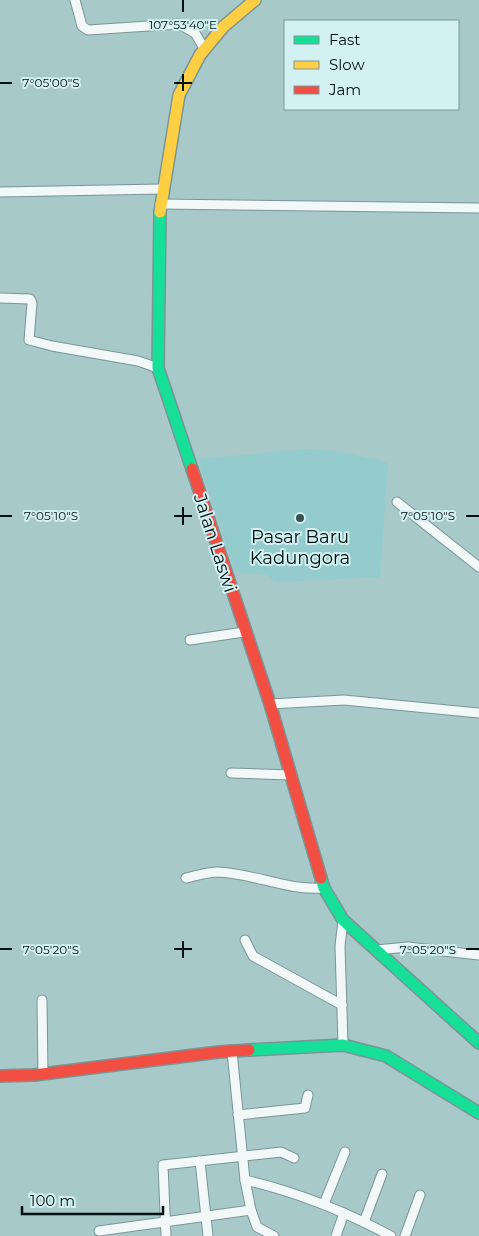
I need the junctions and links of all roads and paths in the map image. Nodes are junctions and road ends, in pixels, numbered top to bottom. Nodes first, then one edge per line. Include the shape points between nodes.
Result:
1 (75, 0) edge
2 (255, 0) edge
3 (205, 50) junction
4 (162, 189) junction
5 (0, 192) edge
6 (160, 204) junction
7 (479, 208) edge
8 (0, 298) edge
9 (158, 368) junction
10 (397, 502) dead end
11 (479, 567) edge
12 (244, 632) junction
13 (190, 640) dead end
14 (270, 704) junction
15 (479, 713) edge
16 (231, 773) dead end
17 (290, 775) junction
18 (186, 878) dead end
19 (324, 888) junction
20 (343, 920) junction
21 (245, 940) dead end
22 (376, 950) junction
23 (479, 955) edge
24 (42, 1000) dead end
25 (342, 1005) junction
26 (479, 1043) edge
27 (343, 1045) junction
28 (232, 1052) junction
29 (42, 1074) junction
30 (0, 1076) edge
31 (308, 1095) dead end
32 (479, 1113) edge
33 (238, 1115) junction
34 (345, 1152) dead end
35 (243, 1156) junction
36 (294, 1158) dead end
37 (200, 1161) junction
38 (382, 1174) dead end
39 (245, 1180) junction
40 (420, 1195) dead end
41 (324, 1204) junction
42 (251, 1210) junction
43 (344, 1213) junction
44 (207, 1217) junction
45 (164, 1222) junction
46 (364, 1222) junction
47 (99, 1231) dead end
48 (271, 1235) edge
49 (166, 1236) edge
50 (208, 1236) edge
51 (336, 1236) edge
52 (391, 1236) edge
53 (405, 1236) edge

1 - 3 street via 82,26 88,30 179,24 195,33
2 - 3 street, Jalan Laswi via 223,27
3 - 4 street, Jalan Laswi via 179,95
4 - 5 street
4 - 6 street, Jalan Laswi
6 - 7 street
6 - 9 street, Jalan Laswi
8 - 9 street via 30,299 29,340 138,361
9 - 12 street, Jalan Laswi
10 - 11 street
12 - 13 street
12 - 14 street, Jalan Laswi
14 - 15 street via 344,700
14 - 17 street, Jalan Laswi
16 - 17 street
17 - 19 street, Jalan Laswi
18 - 19 street via 215,872 284,886
19 - 20 street, Jalan Laswi
20 - 22 street, Jalan Laswi
20 - 25 street via 340,946
21 - 25 street via 253,956
22 - 23 street via 408,947
22 - 26 street, Jalan Laswi
24 - 29 street
25 - 27 street
27 - 28 street
27 - 32 street via 386,1056
28 - 29 street
28 - 33 street
29 - 30 street
31 - 33 street via 305,1108
33 - 35 street
34 - 41 street
35 - 36 street via 281,1152
35 - 37 street
35 - 39 street
37 - 44 street
37 - 45 street via 163,1165
38 - 46 street
39 - 41 street
39 - 42 street
40 - 53 street
41 - 43 street
42 - 44 street
42 - 48 street via 257,1227
43 - 46 street
43 - 51 street
44 - 45 street
44 - 50 street
45 - 47 street
45 - 49 street
46 - 52 street

